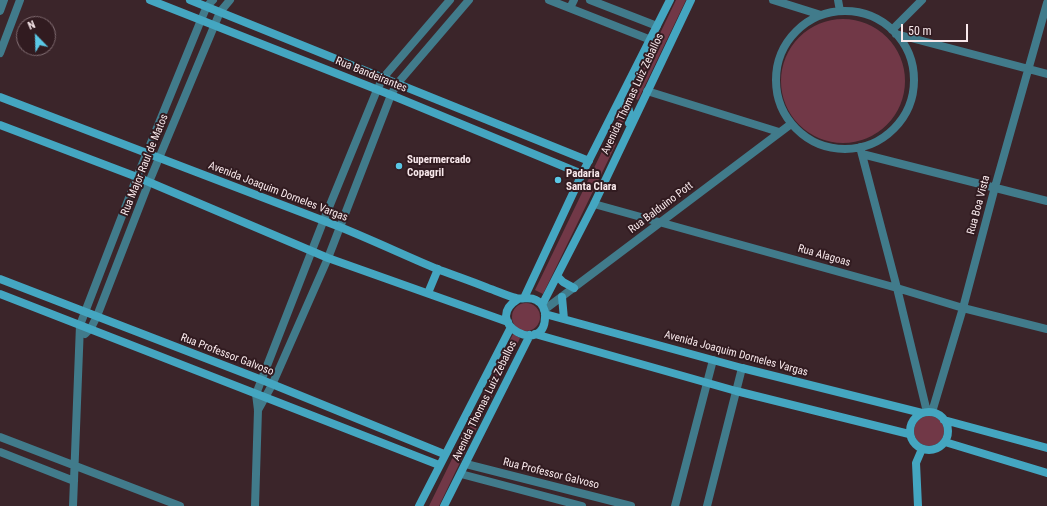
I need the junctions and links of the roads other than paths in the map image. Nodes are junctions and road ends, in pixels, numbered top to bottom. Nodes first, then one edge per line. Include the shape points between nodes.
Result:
1 (4, 0) edge
2 (20, 0) edge
3 (150, 0) edge
4 (190, 0) edge
5 (230, 0) edge
6 (450, 0) edge
7 (470, 0) edge
8 (550, 0) edge
9 (574, 0) edge
10 (590, 0) edge
11 (670, 0) edge
12 (691, 0) edge
13 (773, 0) edge
14 (838, 0) edge
15 (922, 0) edge
16 (210, 3) edge
17 (1047, 3) edge
18 (570, 8) junction
19 (0, 11) edge
20 (840, 11) junction
21 (220, 12) junction
22 (821, 15) junction
23 (201, 20) junction
24 (215, 25) junction
25 (657, 26) junction
26 (894, 32) junction
27 (418, 37) junction
28 (651, 40) junction
29 (291, 41) junction
30 (430, 46) junction
31 (0, 53) edge
32 (286, 53) junction
33 (325, 55) junction
34 (320, 67) junction
35 (1028, 68) junction
36 (1047, 74) edge
37 (383, 78) junction
38 (175, 83) junction
39 (397, 84) junction
40 (188, 89) junction
41 (377, 90) junction
42 (647, 91) junction
43 (391, 95) junction
44 (0, 97) edge
45 (431, 97) junction
46 (620, 102) junction
47 (426, 109) junction
48 (470, 113) junction
49 (791, 124) junction
50 (0, 125) edge
51 (465, 126) junction
52 (627, 132) junction
53 (779, 132) junction
54 (556, 148) junction
55 (861, 151) junction
56 (147, 153) junction
57 (159, 158) junction
58 (550, 161) junction
59 (589, 161) junction
60 (582, 174) junction
61 (137, 177) junction
62 (149, 182) junction
63 (995, 187) junction
64 (1047, 200) edge
65 (594, 204) junction
66 (323, 222) junction
67 (660, 222) junction
68 (340, 227) junction
69 (312, 251) junction
70 (328, 258) junction
71 (438, 269) junction
72 (557, 276) junction
73 (0, 279) edge
74 (574, 288) junction
75 (897, 288) junction
76 (36, 293) junction
77 (428, 293) junction
78 (0, 294) edge
79 (562, 297) junction
80 (521, 298) junction
81 (32, 306) junction
82 (963, 308) junction
83 (544, 310) junction
84 (84, 311) junction
85 (97, 316) junction
86 (564, 319) junction
87 (80, 325) junction
88 (509, 325) junction
89 (91, 328) junction
90 (1047, 329) edge
91 (532, 334) junction
92 (81, 338) junction
93 (182, 350) junction
94 (714, 360) junction
95 (177, 363) junction
96 (742, 368) junction
97 (262, 380) junction
98 (707, 383) junction
99 (272, 385) junction
100 (736, 391) junction
101 (256, 394) junction
102 (265, 398) junction
103 (258, 410) junction
104 (927, 412) junction
105 (351, 417) junction
106 (944, 420) junction
107 (346, 429) junction
108 (909, 434) junction
109 (0, 436) edge
110 (945, 442) junction
111 (1047, 448) edge
112 (922, 450) junction
113 (0, 452) edge
114 (444, 454) junction
115 (466, 464) junction
116 (439, 465) junction
117 (75, 467) junction
118 (1047, 473) edge
119 (461, 474) junction
120 (74, 481) junction
121 (573, 490) junction
122 (569, 502) junction
123 (73, 506) edge
124 (180, 506) edge
125 (255, 506) edge
126 (419, 506) edge
127 (444, 506) edge
128 (582, 506) edge
129 (631, 506) edge
130 (675, 506) edge
131 (707, 506) edge
132 (918, 506) edge

1 - 19 street
2 - 31 street
3 - 23 street, Rua Bandeirantes
4 - 16 street, Rua Bandeirantes
5 - 21 street, Rua Major Raul de Matos
6 - 27 street
7 - 30 street
8 - 18 street
9 - 18 street
10 - 25 street
11 - 25 street, Avenida Thomas Luiz Zeballos
12 - 42 street, Avenida Thomas Luiz Zeballos
13 - 22 street
14 - 20 street
15 - 26 street
16 - 21 street, Rua Bandeirantes
16 - 23 street, Rua Major Raul de Matos
17 - 35 street, Rua Boa Vista
18 - 28 street
20 - 22 street
20 - 26 street via 868,15 881,21
21 - 24 street, Rua Major Raul de Matos
21 - 29 street, Rua Bandeirantes
22 - 49 street via 808,22 787,42 776,69 778,98
23 - 24 street, Rua Bandeirantes
23 - 38 street, Rua Major Raul de Matos
24 - 32 street, Rua Bandeirantes
24 - 40 street, Rua Major Raul de Matos
25 - 28 street, Avenida Thomas Luiz Zeballos
26 - 35 street
26 - 55 street via 904,44 913,68 913,94 909,107 894,129
27 - 30 street
27 - 37 street
28 - 46 street, Avenida Thomas Luiz Zeballos
29 - 32 street
29 - 33 street, Rua Bandeirantes
30 - 39 street
32 - 34 street, Rua Bandeirantes
33 - 34 street
33 - 37 street, Rua Bandeirantes
34 - 41 street, Rua Bandeirantes
35 - 36 street
35 - 63 street, Rua Boa Vista
37 - 39 street, Rua Bandeirantes
37 - 41 street
38 - 40 street
38 - 56 street, Rua Major Raul de Matos
39 - 43 street
39 - 45 street, Rua Bandeirantes
40 - 57 street, Rua Major Raul de Matos
41 - 43 street, Rua Bandeirantes
41 - 66 street
42 - 52 street, Avenida Thomas Luiz Zeballos
42 - 53 street
43 - 47 street, Rua Bandeirantes
43 - 68 street
44 - 56 street, Avenida Joaquim Dorneles Vargas
45 - 47 street
45 - 48 street, Rua Bandeirantes
46 - 52 street via 628,107 630,112
46 - 59 street, Avenida Thomas Luiz Zeballos
47 - 51 street, Rua Bandeirantes
48 - 51 street
48 - 54 street, Rua Bandeirantes
49 - 53 street, Rua Balduino Pott
49 - 55 street via 822,146
50 - 61 street
51 - 58 street, Rua Bandeirantes
52 - 65 street, Avenida Thomas Luiz Zeballos
53 - 67 street, Rua Balduino Pott
54 - 58 street
54 - 59 street, Rua Bandeirantes
55 - 63 street
55 - 75 street
56 - 57 street, Avenida Joaquim Dorneles Vargas
56 - 61 street, Rua Major Raul de Matos
57 - 62 street, Rua Major Raul de Matos
57 - 66 street, Avenida Joaquim Dorneles Vargas
58 - 60 street, Rua Bandeirantes
59 - 60 street, Avenida Thomas Luiz Zeballos
60 - 80 street, Avenida Thomas Luiz Zeballos
61 - 62 street
61 - 84 street, Rua Major Raul de Matos
62 - 69 street
62 - 85 street, Rua Major Raul de Matos
63 - 64 street
63 - 82 street, Rua Boa Vista
65 - 67 street, Rua Alagoas
65 - 72 street, Avenida Thomas Luiz Zeballos
66 - 68 street, Avenida Joaquim Dorneles Vargas
66 - 69 street
67 - 74 street, Rua Balduino Pott
67 - 75 street, Rua Alagoas
68 - 70 street
68 - 71 street, Avenida Joaquim Dorneles Vargas
69 - 70 street
69 - 97 street
70 - 77 street
70 - 99 street
71 - 77 street
71 - 80 street, Avenida Joaquim Dorneles Vargas
72 - 74 street
72 - 83 street, Avenida Thomas Luiz Zeballos
73 - 76 street, Rua Professor Galvoso
74 - 79 street, Rua Balduino Pott
75 - 82 street, Rua Alagoas
75 - 104 street
76 - 81 street
76 - 84 street, Rua Professor Galvoso
77 - 88 street
78 - 81 street
79 - 83 street, Rua Balduino Pott
79 - 86 street
80 - 83 street, Avenida Joaquim Dorneles Vargas via 533,298
80 - 88 street, Avenida Thomas Luiz Zeballos via 509,308
81 - 87 street
82 - 90 street, Rua Alagoas
82 - 104 street, Rua Boa Vista
83 - 86 street, Avenida Joaquim Dorneles Vargas
83 - 91 street, Avenida Thomas Luiz Zeballos via 544,325
84 - 85 street, Rua Professor Galvoso
84 - 87 street, Rua Major Raul de Matos
85 - 89 street, Rua Major Raul de Matos
85 - 93 street, Rua Professor Galvoso
86 - 94 street, Avenida Joaquim Dorneles Vargas
87 - 89 street
87 - 92 street, Rua Major Raul de Matos
88 - 91 street via 520,335
88 - 114 street, Avenida Thomas Luiz Zeballos
89 - 92 street, Rua Major Raul de Matos
89 - 95 street
91 - 98 street
91 - 115 street, Avenida Thomas Luiz Zeballos
92 - 117 street, Rua Major Raul de Matos
93 - 95 street
93 - 97 street, Rua Professor Galvoso
94 - 96 street, Avenida Joaquim Dorneles Vargas
94 - 98 street
95 - 101 street
96 - 100 street
96 - 104 street, Avenida Joaquim Dorneles Vargas
97 - 99 street, Rua Professor Galvoso
97 - 101 street
98 - 100 street
98 - 130 street
99 - 102 street
99 - 105 street, Rua Professor Galvoso
100 - 108 street
100 - 131 street
101 - 102 street
101 - 103 street
102 - 103 street
102 - 107 street
103 - 125 street
104 - 106 street
104 - 108 street via 917,416 911,424
105 - 107 street
105 - 114 street, Rua Professor Galvoso
106 - 110 street via 948,433
106 - 111 street
107 - 116 street
108 - 112 street via 914,444
109 - 117 street
110 - 112 street via 932,450
110 - 118 street
112 - 132 street via 916,463
113 - 120 street
114 - 116 street, Avenida Thomas Luiz Zeballos
115 - 119 street, Avenida Thomas Luiz Zeballos
115 - 121 street, Rua Professor Galvoso
116 - 126 street, Avenida Thomas Luiz Zeballos
117 - 120 street, Rua Major Raul de Matos
117 - 124 street
119 - 122 street, Rua Professor Galvoso
119 - 127 street, Avenida Thomas Luiz Zeballos
120 - 123 street, Rua Major Raul de Matos
121 - 122 street
121 - 129 street, Rua Professor Galvoso
122 - 128 street, Rua Professor Galvoso

